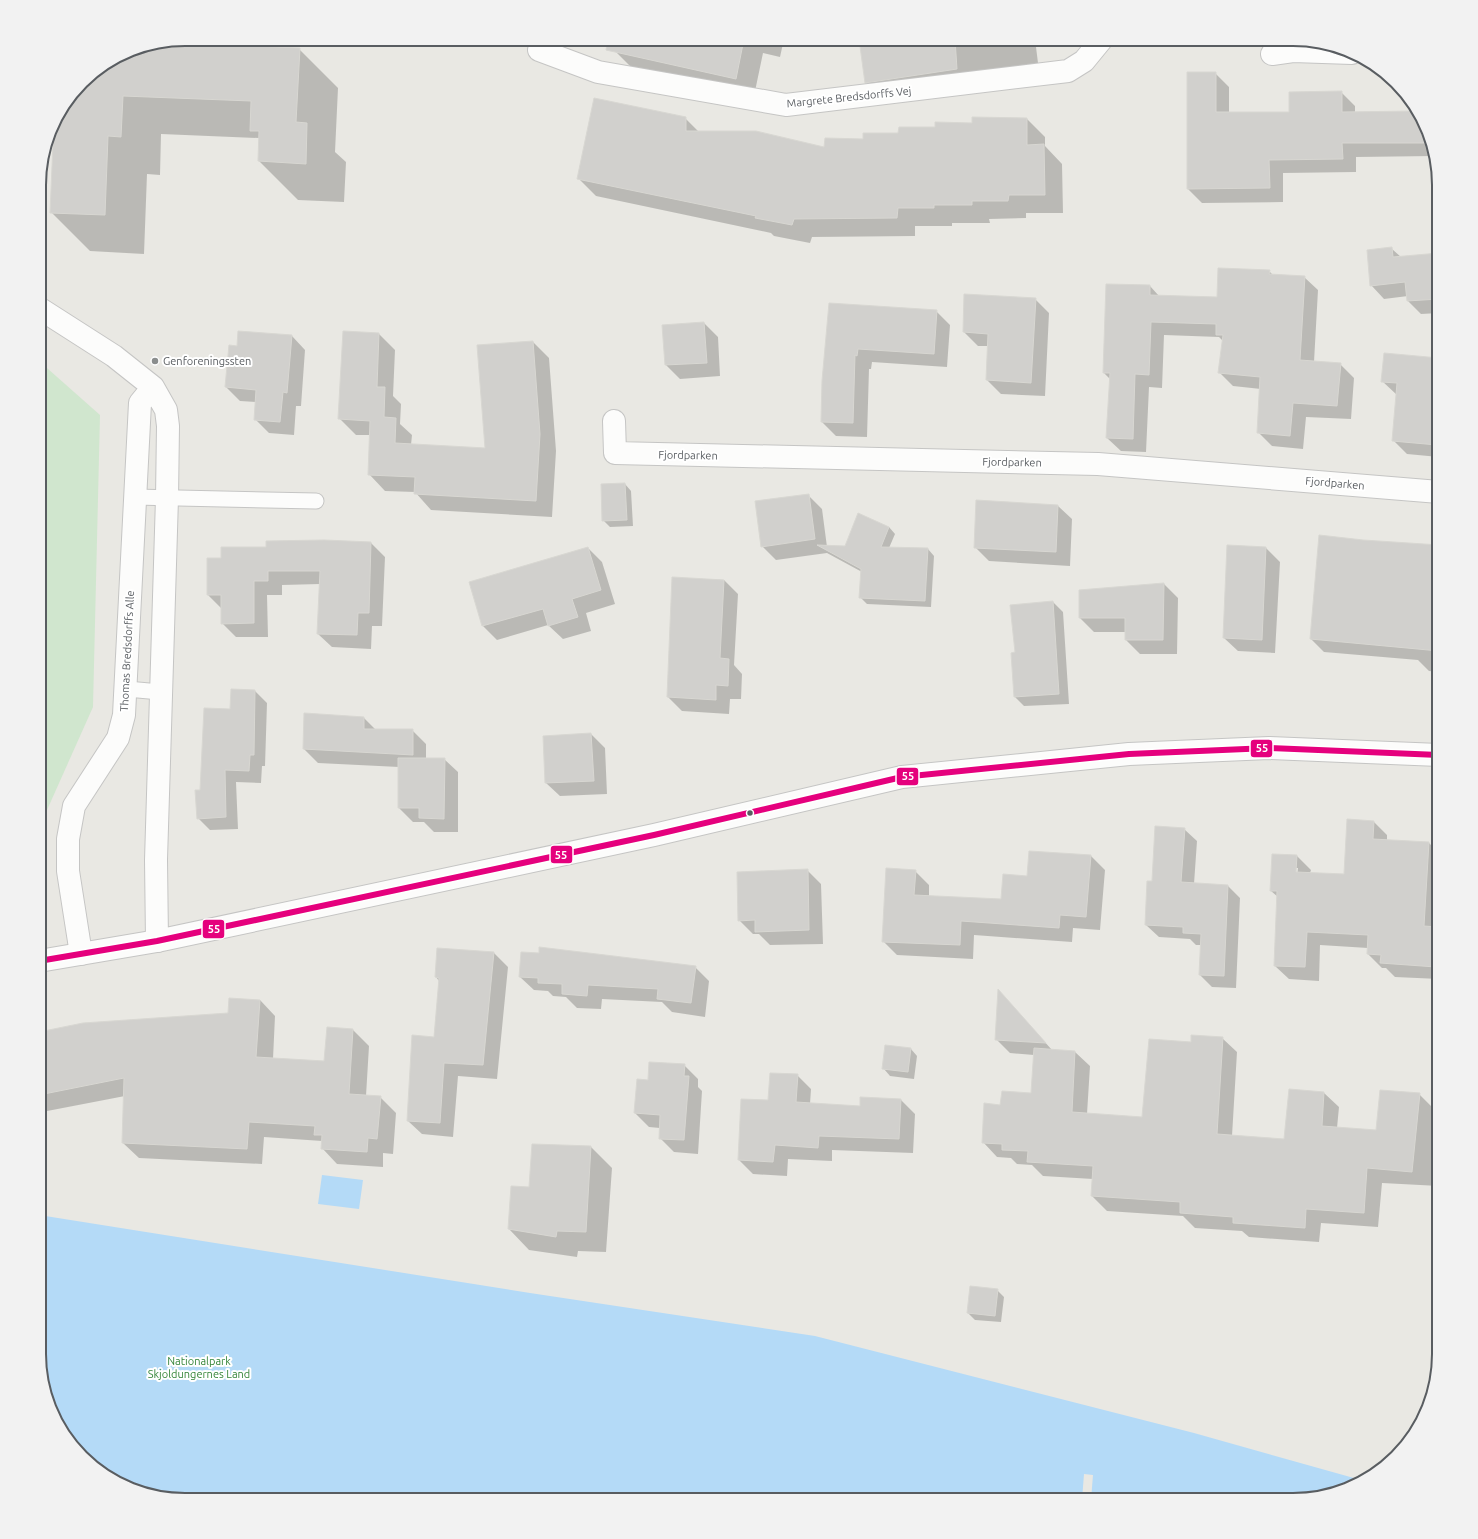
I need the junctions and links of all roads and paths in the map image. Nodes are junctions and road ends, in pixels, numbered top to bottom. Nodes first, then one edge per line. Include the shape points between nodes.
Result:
1 (1097, 46) edge
2 (540, 50) dead end
3 (1333, 52) edge
4 (1272, 54) dead end
5 (46, 312) edge
6 (152, 387) junction
7 (614, 421) dead end
8 (1432, 491) edge
9 (134, 497) junction
10 (167, 498) junction
11 (316, 501) dead end
12 (127, 689) junction
13 (160, 692) junction
14 (1432, 755) edge
15 (156, 941) junction
16 (80, 954) junction
17 (46, 960) edge

1 - 2 street, Margrete Bredsdorffs Vej via 1084,61 1068,71 786,105 598,72
3 - 4 street via 1293,51
5 - 6 street via 114,356
6 - 9 street, Thomas Bredsdorffs Alle via 140,403
6 - 10 street via 166,410
7 - 8 street, Fjordparken via 615,453 1098,464
9 - 10 lane
9 - 12 street, Thomas Bredsdorffs Alle
10 - 11 lane
10 - 13 street
12 - 13 lane
12 - 16 street, Thomas Bredsdorffs Alle via 118,738 74,806 68,839 68,871
13 - 15 street
14 - 15 street via 1269,748 1129,754 902,777 654,835
15 - 16 street
16 - 17 street

